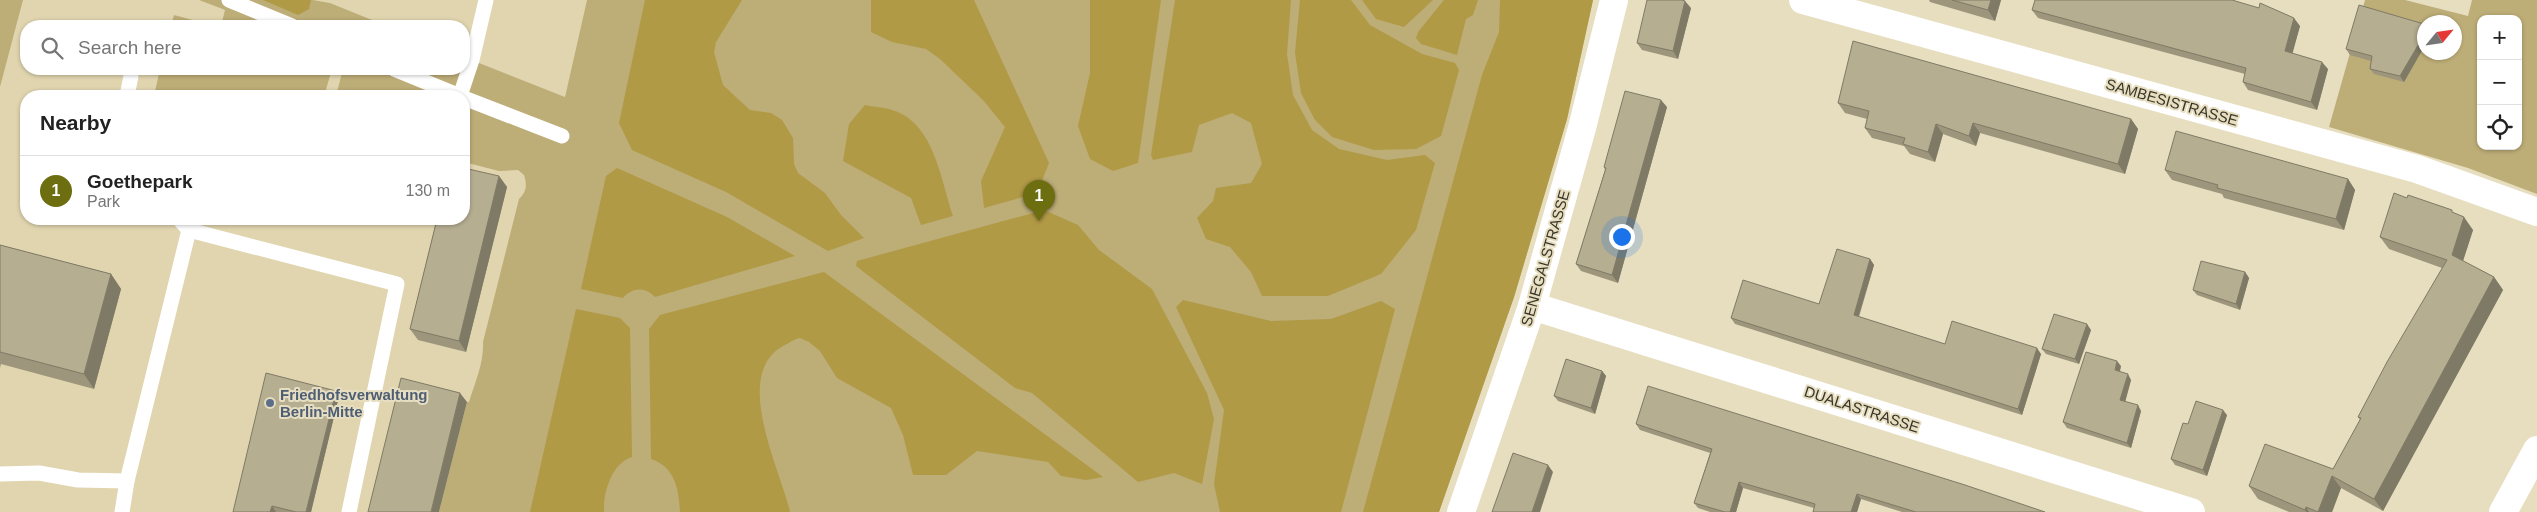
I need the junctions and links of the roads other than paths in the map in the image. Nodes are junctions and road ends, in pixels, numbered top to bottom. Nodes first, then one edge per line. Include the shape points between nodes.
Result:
1 (229, 0) edge
2 (486, 0) edge
3 (1614, 0) edge
4 (1803, 0) edge
5 (277, 20) edge
6 (470, 67) edge
7 (409, 75) edge
8 (468, 75) edge
9 (131, 76) dead end
10 (129, 90) edge
11 (445, 90) edge
12 (464, 90) edge
13 (470, 100) edge
14 (562, 136) dead end
15 (2537, 212) edge
16 (184, 225) edge
17 (1532, 306) junction
18 (2537, 450) edge
19 (0, 474) edge
20 (127, 481) junction
21 (122, 512) edge
22 (349, 512) edge
23 (1461, 512) edge
24 (2191, 512) edge
25 (2503, 512) edge

1 - 5 lane
2 - 6 lane
3 - 17 street, SENEGALSTRASSE
4 - 15 street, SAMBESISTRASSE via 2417,169
7 - 11 lane
8 - 12 lane
9 - 10 lane
13 - 14 lane
16 - 20 lane
16 - 22 lane via 397,284
17 - 23 street, SENEGALSTRASSE
17 - 24 street, DUALASTRASSE
18 - 25 street
19 - 20 lane via 39,473 78,480
20 - 21 lane

